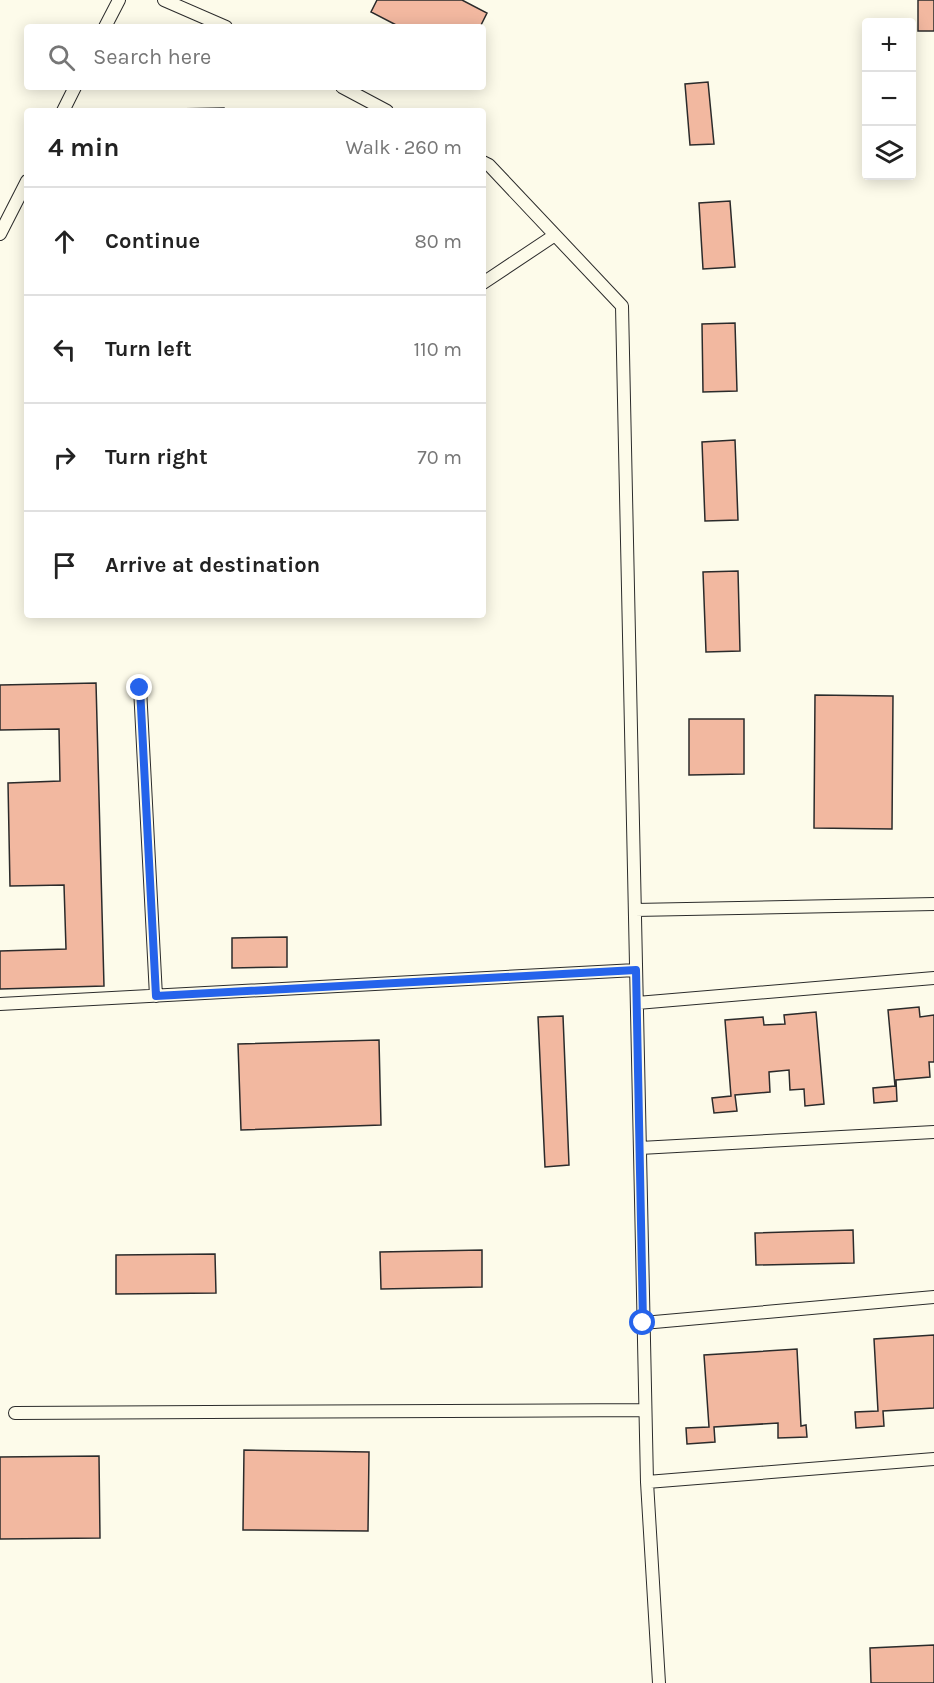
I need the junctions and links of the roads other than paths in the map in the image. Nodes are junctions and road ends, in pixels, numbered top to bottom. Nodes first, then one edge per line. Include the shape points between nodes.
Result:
1 (119, 0) edge
2 (164, 0) edge
3 (107, 24) edge
4 (219, 24) edge
5 (74, 90) edge
6 (348, 90) edge
7 (64, 108) edge
8 (381, 108) edge
9 (486, 164) edge
10 (24, 187) edge
11 (0, 234) edge
12 (555, 235) junction
13 (486, 281) edge
14 (140, 688) dead end
15 (934, 904) edge
16 (635, 910) junction
17 (636, 970) junction
18 (934, 978) edge
19 (156, 996) junction
20 (637, 1003) junction
21 (0, 1004) edge
22 (934, 1132) edge
23 (640, 1148) junction
24 (934, 1298) edge
25 (643, 1323) junction
26 (645, 1410) junction
27 (15, 1413) dead end
28 (934, 1459) edge
29 (646, 1482) junction
30 (659, 1683) edge

1 - 3 lane
2 - 4 lane
5 - 7 lane
6 - 8 lane
9 - 12 lane
10 - 11 lane
12 - 13 lane
12 - 16 lane via 622,306
14 - 19 lane
15 - 16 lane
16 - 17 lane
17 - 19 lane
17 - 20 lane
18 - 20 lane
19 - 21 lane
20 - 23 lane
22 - 23 lane
23 - 25 lane
24 - 25 lane
25 - 26 lane
26 - 27 lane
26 - 29 lane
28 - 29 lane
29 - 30 lane

